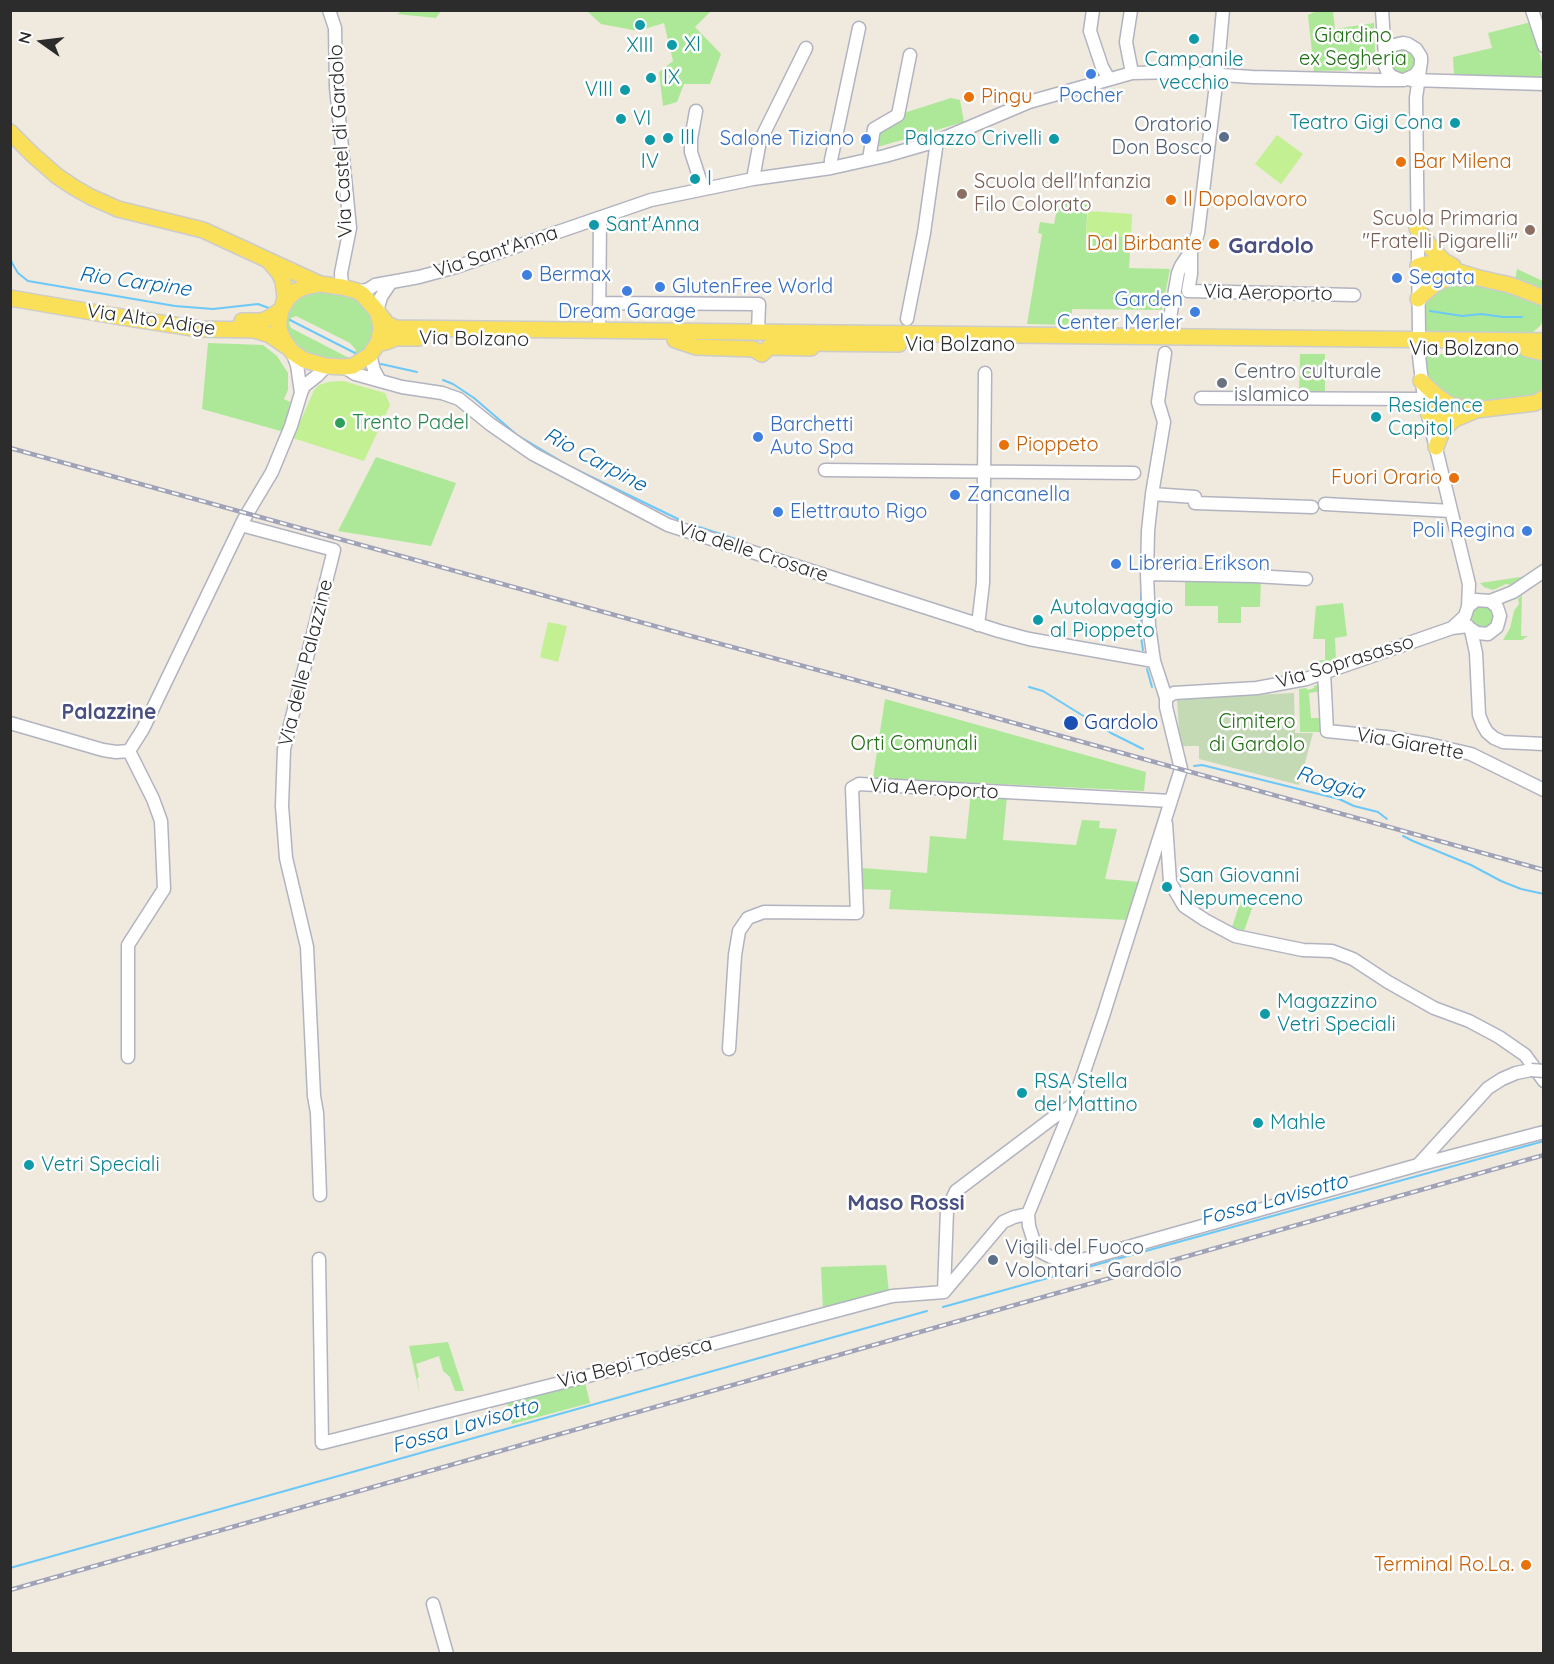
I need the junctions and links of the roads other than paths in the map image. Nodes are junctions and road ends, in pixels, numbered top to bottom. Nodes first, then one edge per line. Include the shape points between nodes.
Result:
1 (329, 10) edge
2 (1094, 10) edge
3 (1131, 10) edge
4 (1223, 10) edge
5 (1532, 10) edge
6 (1382, 16) edge
7 (860, 28) dead end
8 (1403, 43) junction
9 (1544, 46) edge
10 (806, 48) dead end
11 (910, 55) dead end
12 (1384, 60) junction
13 (1132, 74) junction
14 (1414, 74) junction
15 (1217, 76) junction
16 (1108, 79) junction
17 (1352, 79) junction
18 (1447, 81) junction
19 (1544, 84) edge
20 (696, 111) dead end
21 (10, 132) edge
22 (937, 141) junction
23 (869, 159) junction
24 (831, 168) junction
25 (753, 179) junction
26 (703, 189) junction
27 (600, 218) junction
28 (1417, 228) junction
29 (1191, 251) junction
30 (267, 259) junction
31 (1418, 266) junction
32 (1455, 274) junction
33 (390, 282) junction
34 (337, 284) junction
35 (10, 288) edge
36 (1354, 295) dead end
37 (10, 298) edge
38 (1543, 298) edge
39 (1418, 299) junction
40 (599, 303) junction
41 (282, 308) junction
42 (377, 311) junction
43 (446, 318) dead end
44 (907, 319) dead end
45 (510, 329) junction
46 (1168, 329) dead end
47 (599, 330) junction
48 (1419, 331) dead end
49 (1544, 331) edge
50 (758, 332) junction
51 (1533, 344) edge
52 (374, 349) junction
53 (290, 350) junction
54 (1544, 351) edge
55 (1166, 353) dead end
56 (1419, 356) dead end
57 (326, 366) junction
58 (344, 367) junction
59 (985, 372) dead end
60 (380, 381) junction
61 (1422, 381) junction
62 (300, 393) junction
63 (1201, 398) dead end
64 (1544, 398) edge
65 (1426, 406) junction
66 (1452, 412) junction
67 (1436, 447) junction
68 (825, 470) dead end
69 (984, 471) junction
70 (1134, 473) dead end
71 (1152, 494) junction
72 (1451, 511) junction
73 (241, 525) junction
74 (1544, 571) edge
75 (1147, 574) junction
76 (1306, 579) dead end
77 (1469, 584) junction
78 (1513, 592) junction
79 (1485, 600) junction
80 (1500, 616) junction
81 (1468, 620) junction
82 (978, 625) junction
83 (1488, 634) junction
84 (1476, 653) junction
85 (1154, 661) junction
86 (1324, 672) junction
87 (1166, 698) junction
88 (10, 723) edge
89 (1544, 744) edge
90 (129, 751) junction
91 (1544, 790) edge
92 (1171, 801) junction
93 (1165, 820) junction
94 (729, 1049) dead end
95 (128, 1057) dead end
96 (1537, 1071) edge
97 (1544, 1081) edge
98 (1073, 1104) junction
99 (1544, 1132) edge
100 (1418, 1165) junction
101 (320, 1195) dead end
102 (1028, 1214) junction
103 (319, 1259) dead end
104 (945, 1292) junction
105 (433, 1604) dead end
106 (447, 1653) edge

1 - 34 street, Via Castel di Gardolo via 335,28 336,87 350,228
2 - 16 street via 1090,31
3 - 13 street via 1126,42
4 - 15 street, Via Aeroporto
5 - 9 street
6 - 8 street via 1386,31
6 - 12 street
7 - 24 street
8 - 12 street via 1390,48
8 - 14 street via 1416,49 1421,57
10 - 25 street via 760,141
11 - 23 street via 898,115 874,129
12 - 14 street via 1391,76
12 - 17 street via 1370,74
13 - 15 street, Via Sant'Anna
13 - 16 street, Via Sant'Anna
14 - 17 street, Via Sant'Anna
14 - 18 street, Via Sant'Anna
14 - 18 street via 1427,71
14 - 28 street
15 - 17 street, Via Sant'Anna
15 - 29 street, Via Aeroporto via 1198,233
16 - 22 street, Via Sant'Anna via 1029,102
18 - 19 street, Via Sant'Anna
20 - 26 street via 691,152
21 - 30 main road via 57,176 91,197 118,209 203,230
22 - 23 street, Via Sant'Anna
22 - 44 street
23 - 24 street, Via Sant'Anna
24 - 25 street, Via Sant'Anna
25 - 26 street, Via Sant'Anna
26 - 27 street, Via Sant'Anna via 651,200
27 - 33 street, Via Sant'Anna via 456,267
27 - 40 street
28 - 31 street
28 - 32 main road
29 - 36 street, Via Aeroporto via 1188,291
29 - 46 street, Via Aeroporto via 1180,266
30 - 34 main road
30 - 41 main road via 283,281
31 - 32 main road via 1433,264
31 - 39 street
32 - 38 main road via 1510,285
32 - 39 main road via 1436,283
33 - 34 street, Via Sant'Anna via 367,290
33 - 42 street
34 - 41 main road via 304,287 288,298
34 - 42 main road via 363,295
35 - 41 main road, Via Alto Adige via 221,322 262,321
37 - 53 main road, Via Alto Adige via 200,329 254,330 270,335
39 - 48 street
40 - 47 street
40 - 50 street via 759,304
41 - 53 main road via 279,329
42 - 45 main road, Via Bolzano via 387,324 396,328
42 - 52 main road via 381,330
43 - 45 main road via 495,322
45 - 47 main road, Via Bolzano
47 - 50 main road, Via Bolzano
49 - 51 main road
50 - 51 main road, Via Bolzano
51 - 52 main road, Via Bolzano via 835,344 826,348 769,347 762,354 753,349 696,347 675,340 396,338
51 - 54 main road
52 - 58 main road via 353,366
52 - 60 street via 374,370
53 - 57 main road via 304,360
53 - 62 street via 297,365
55 - 71 street via 1158,402 1164,423
56 - 61 street
57 - 58 main road
57 - 62 street
58 - 60 street, Via delle Crosare via 355,375
59 - 69 street
60 - 82 street, Via delle Crosare via 459,399 533,454 668,525
61 - 65 street
61 - 66 main road
62 - 73 street via 272,472
63 - 65 street
64 - 66 main road via 1535,403
65 - 66 main road via 1439,405
65 - 67 street
66 - 67 main road
67 - 72 street
68 - 69 street
69 - 70 street
69 - 82 street via 983,583
71 - 72 street via 1195,497 1195,503
71 - 75 street
72 - 77 street
73 - 90 street
73 - 101 street, Via delle Palazzine via 334,550 284,749 282,806 286,858 307,947
74 - 78 street
75 - 76 street
75 - 85 street
77 - 79 street
77 - 81 street
78 - 79 street, Via Soprasasso
78 - 80 street
79 - 80 street via 1497,607
79 - 81 street, Via Soprasasso via 1476,600
80 - 83 street via 1497,627
81 - 83 street, Via Soprasasso via 1482,634
81 - 84 street
81 - 86 street, Via Soprasasso
82 - 85 street, Via delle Crosare via 1029,639
83 - 84 street
84 - 89 street via 1479,715 1487,732 1503,742
85 - 87 street
86 - 87 street, Via Soprasasso via 1264,687 1174,693
86 - 91 street, Via Giarette via 1327,731 1418,742 1471,754
87 - 92 street via 1181,769
88 - 90 street via 103,750
90 - 95 street via 161,821 164,889 128,945
92 - 93 street
92 - 94 street, Via Aeroporto via 859,784 852,788 857,913 764,912 748,918 739,931 735,955
93 - 97 street via 1170,882 1184,906 1235,936 1303,950 1332,951 1353,959 1434,1008 1499,1036 1525,1054
93 - 98 street
96 - 100 street via 1516,1073 1488,1088
98 - 102 street
98 - 104 street via 956,1191 947,1210
99 - 100 street
100 - 102 street via 1072,1262 1041,1252 1031,1236
102 - 104 street via 1004,1222
103 - 104 street, Via Bepi Todesca via 322,1443 892,1296
105 - 106 street

